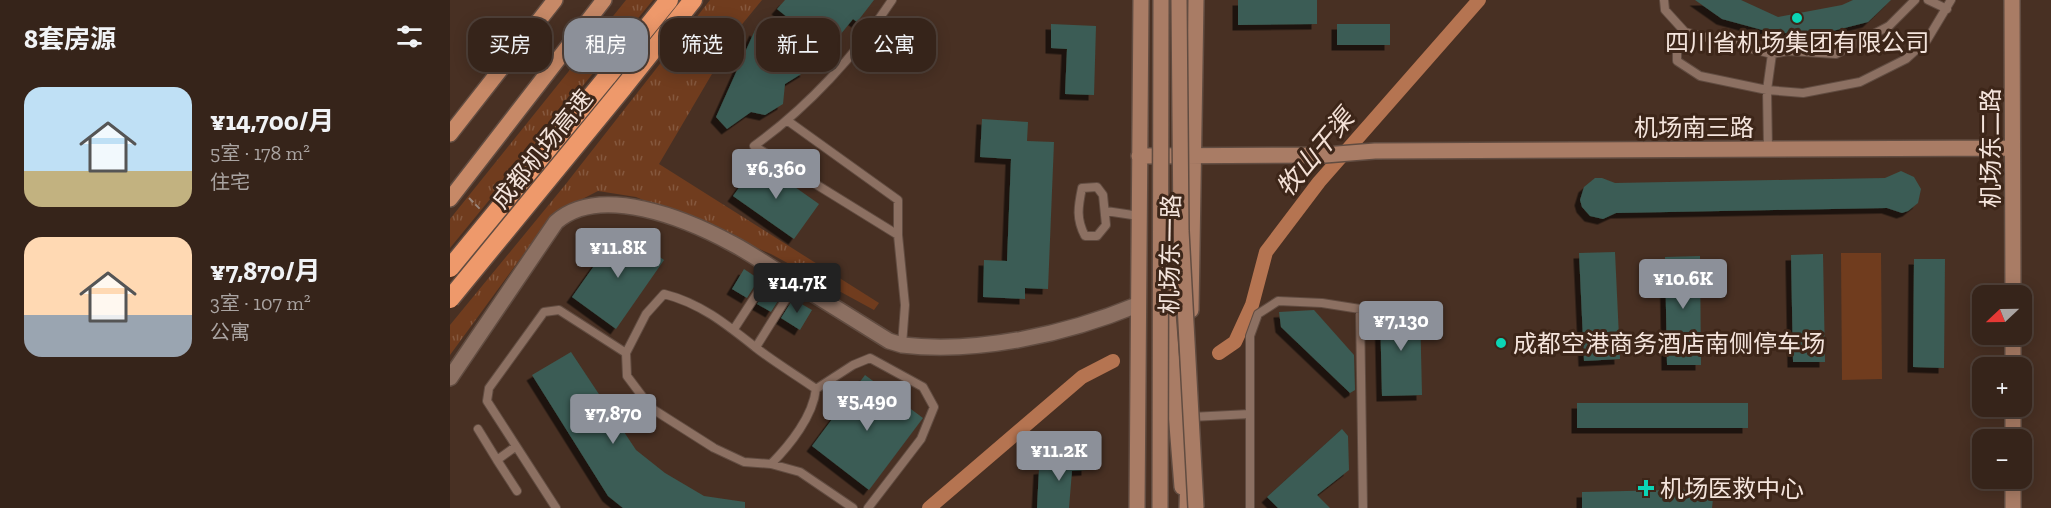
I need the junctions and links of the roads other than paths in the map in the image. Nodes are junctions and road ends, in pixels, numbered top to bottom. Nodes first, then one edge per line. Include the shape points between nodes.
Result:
1 (555, 0) edge
2 (604, 0) edge
3 (669, 0) edge
4 (693, 0) edge
5 (892, 0) edge
6 (1141, 0) edge
7 (1161, 0) edge
8 (1179, 0) edge
9 (1196, 0) edge
10 (1664, 0) edge
11 (1915, 0) edge
12 (1928, 0) edge
13 (1951, 0) edge
14 (2012, 0) edge
15 (1947, 9) junction
16 (1685, 32) junction
17 (1772, 54) junction
18 (1767, 90) junction
19 (788, 121) junction
20 (450, 134) edge
21 (2012, 148) junction
22 (1768, 149) junction
23 (1194, 154) junction
24 (1139, 156) junction
25 (450, 199) edge
26 (1106, 211) junction
27 (1138, 216) junction
28 (1161, 224) junction
29 (898, 235) junction
30 (450, 268) edge
31 (773, 269) junction
32 (796, 284) junction
33 (2013, 285) edge
34 (450, 299) edge
35 (1137, 305) junction
36 (734, 329) junction
37 (902, 345) junction
38 (756, 347) junction
39 (626, 353) junction
40 (450, 378) edge
41 (816, 389) junction
42 (1250, 414) junction
43 (1189, 417) junction
44 (478, 429) dead end
45 (515, 447) junction
46 (497, 460) junction
47 (771, 464) junction
48 (2013, 489) edge
49 (517, 491) dead end
50 (556, 508) edge
51 (853, 508) edge
52 (868, 508) edge
53 (1137, 508) edge
54 (1160, 508) edge
55 (1186, 508) edge
56 (1196, 508) edge
57 (1250, 508) edge
58 (1363, 508) edge
59 (2013, 508) edge

1 - 20 main road
2 - 25 main road
3 - 30 highway, 成都机场高速, bridge
4 - 34 highway, 成都机场高速, bridge
5 - 19 lane via 874,28
6 - 24 street, 机场东一路
7 - 28 street, bridge
8 - 56 street, bridge via 1181,231
9 - 23 street, 机场东一路
10 - 16 lane via 1665,10
11 - 17 lane via 1889,26 1836,54
12 - 15 lane
13 - 15 lane
14 - 21 street, 机场东二路
15 - 18 lane via 1927,40 1906,59 1860,82 1803,93
16 - 17 lane
16 - 18 lane via 1677,40 1677,61 1700,76
17 - 18 lane
18 - 22 lane
19 - 29 lane via 898,200
19 - 29 lane via 754,146
21 - 22 street, 机场南三路
21 - 33 street, 机场东二路
22 - 23 street, 机场南三路
23 - 24 street, 机场南三路
23 - 43 street, 机场东一路
24 - 27 street, 机场东一路
26 - 26 lane via 1103,195 1096,187 1082,188 1077,208 1078,224 1085,236 1097,236 1106,225
26 - 27 lane
27 - 35 street, 机场东一路
28 - 54 street, bridge
28 - 55 street, bridge
29 - 37 lane via 905,305
31 - 32 street
31 - 36 lane
31 - 40 street via 734,244 667,217 619,204 582,206 556,222
32 - 37 street
32 - 38 lane
35 - 37 street via 1058,332 982,344
35 - 53 street, 机场东一路
36 - 38 lane
36 - 39 lane via 689,300 664,294 646,314
38 - 41 lane
39 - 45 lane via 559,310 544,312 489,388 487,401
39 - 47 lane via 627,376 651,408 714,448 744,462
41 - 47 lane via 815,400 789,446
41 - 52 lane via 870,358 923,387 934,407 921,439
42 - 43 lane
42 - 57 lane
42 - 58 lane via 1251,336 1258,314 1278,301 1360,309
43 - 55 street, 机场东一路
44 - 46 lane
45 - 46 lane
45 - 50 lane
46 - 49 lane
47 - 51 lane via 800,472
48 - 59 street

